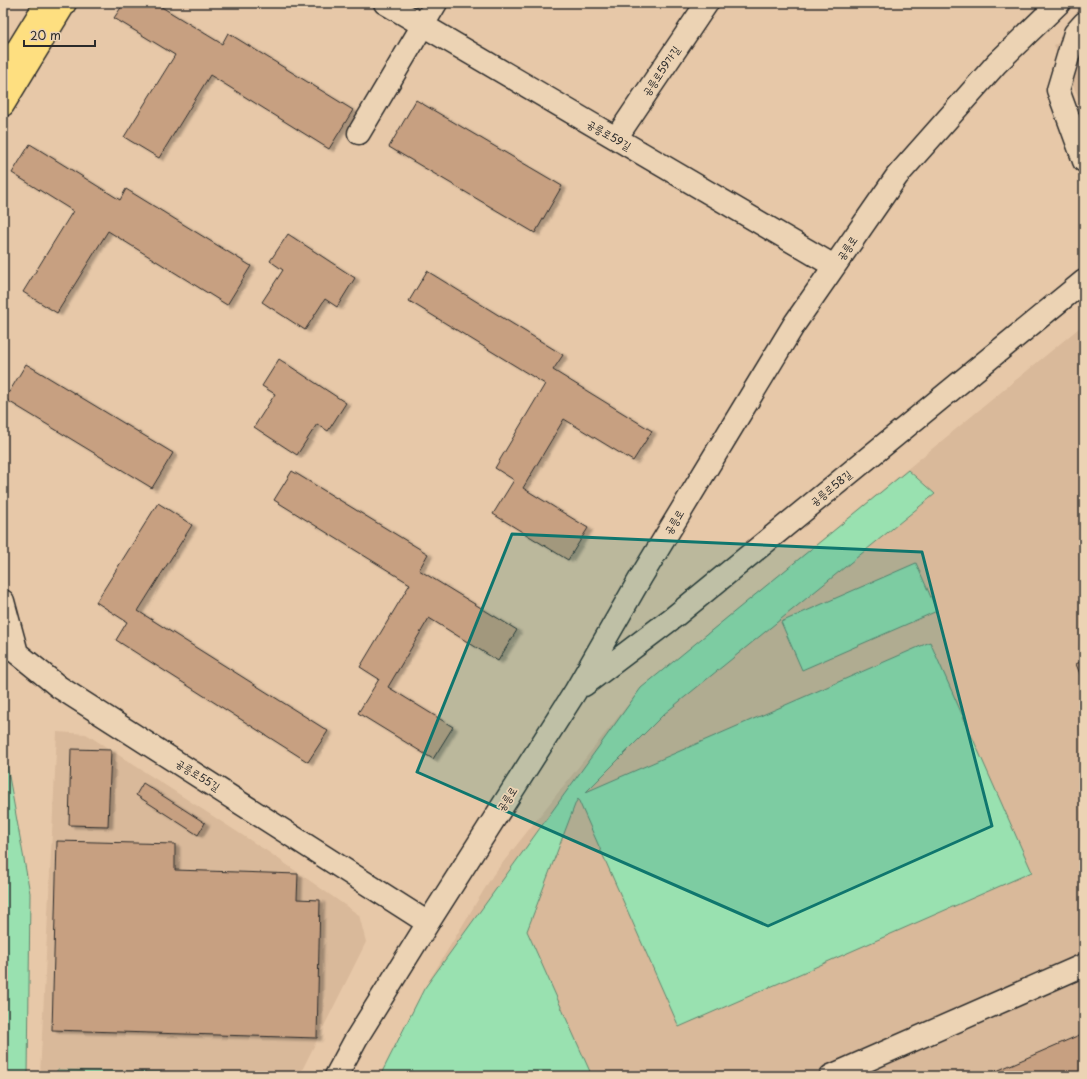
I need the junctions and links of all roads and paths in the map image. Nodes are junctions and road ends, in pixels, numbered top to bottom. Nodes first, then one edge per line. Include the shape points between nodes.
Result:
1 (46, 3) edge
2 (65, 3) edge
3 (385, 3) edge
4 (436, 3) edge
5 (707, 3) edge
6 (1059, 3) edge
7 (1084, 23) edge
8 (422, 25) junction
9 (3, 73) edge
10 (3, 105) edge
11 (359, 133) dead end
12 (616, 138) junction
13 (1084, 162) edge
14 (834, 266) junction
15 (1084, 281) edge
16 (3, 601) edge
17 (575, 692) junction
18 (428, 923) junction
19 (1084, 965) edge
20 (336, 1076) edge
21 (831, 1076) edge

1 - 9 main road
2 - 10 main road
3 - 8 street, 공릉로59길
4 - 8 street
5 - 12 street, 공릉로59가길
6 - 14 street, 공릉로 via 997,63 897,176
7 - 13 street via 1075,33 1058,90
8 - 11 street
8 - 12 street, 공릉로59길
12 - 14 street, 공릉로59길
14 - 17 street, 공릉로 via 795,323 641,577
15 - 17 street, 공릉로58길 via 674,617
16 - 18 street, 공릉로55길 via 17,653 59,687
17 - 18 street, 공릉로
18 - 20 street, 공릉로
19 - 21 street

